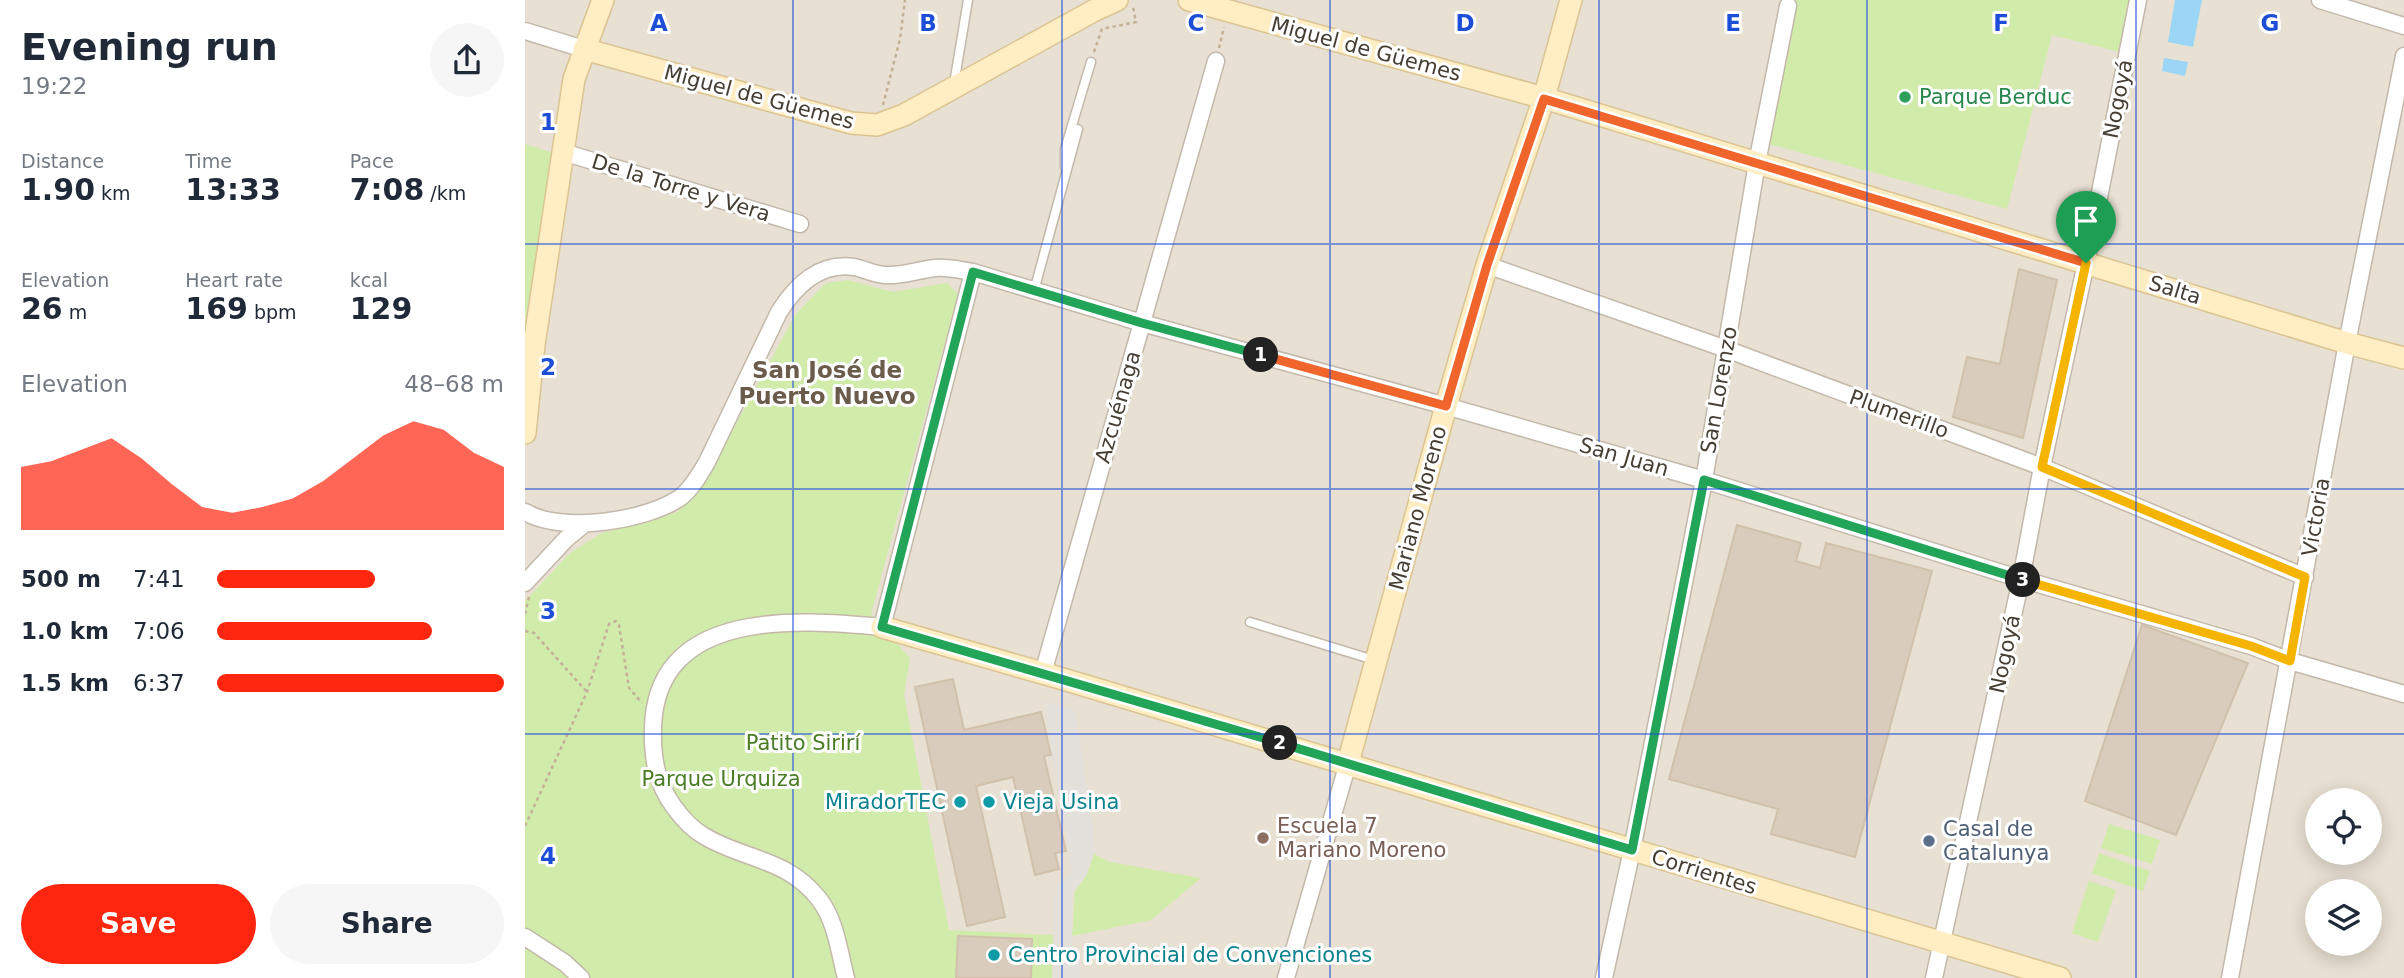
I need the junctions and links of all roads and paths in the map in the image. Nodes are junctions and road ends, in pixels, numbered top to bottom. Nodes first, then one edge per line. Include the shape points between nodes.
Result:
1 (603, 0) edge
2 (905, 0) edge
3 (968, 0) edge
4 (1117, 0) edge
5 (1132, 0) edge
6 (1189, 0) edge
7 (1571, 0) edge
8 (2138, 0) edge
9 (2320, 0) edge
10 (1788, 6) dead end
11 (1228, 11) junction
12 (2404, 26) edge
13 (525, 31) edge
14 (584, 49) junction
15 (2404, 56) edge
16 (1216, 61) joint
17 (1091, 62) joint
18 (954, 87) junction
19 (1544, 99) junction
20 (877, 125) junction
21 (1078, 129) dead end
22 (563, 152) junction
23 (1757, 163) junction
24 (1065, 180) junction
25 (800, 224) dead end
26 (2086, 263) junction
27 (1487, 265) junction
28 (973, 272) junction
29 (1034, 291) junction
30 (1142, 323) junction
31 (2347, 343) junction
32 (530, 345) edge
33 (1725, 349) junction
34 (2404, 358) edge
35 (1446, 406) junction
36 (525, 433) edge
37 (2042, 467) junction
38 (1704, 480) junction
39 (525, 512) edge
40 (583, 524) junction
41 (2305, 577) junction
42 (2021, 579) junction
43 (525, 583) edge
44 (1250, 622) dead end
45 (882, 627) junction
46 (525, 631) edge
47 (1376, 661) junction
48 (2290, 661) junction
49 (1043, 673) junction
50 (587, 692) junction
51 (2404, 694) edge
52 (653, 716) junction
53 (1348, 764) junction
54 (525, 826) edge
55 (1632, 850) junction
56 (525, 937) edge
57 (1941, 943) junction
58 (581, 978) edge
59 (846, 978) edge
60 (1286, 978) edge
61 (1604, 978) edge
62 (1934, 978) edge
63 (2060, 978) edge
64 (2231, 978) edge

1 - 14 street
2 - 20 path via 900,39
3 - 18 lane
4 - 18 street, Miguel de Güemes
5 - 17 path via 1136,22 1102,30
6 - 11 street, Miguel de Güemes
7 - 19 street, Mariano Moreno
8 - 26 street, Nogoyá
9 - 12 street
10 - 23 street, San Lorenzo
11 - 16 path
11 - 19 street, Miguel de Güemes
13 - 14 street
14 - 20 street, Miguel de Güemes via 851,123
14 - 22 street via 574,79
15 - 31 street, Victoria
16 - 30 street, Azcuénaga
17 - 24 lane via 1065,149
18 - 20 street, Miguel de Güemes
19 - 23 street, Salta
19 - 27 street, Mariano Moreno
21 - 24 lane
22 - 25 street, De la Torre y Vera
22 - 32 street
23 - 26 street, Salta
23 - 33 street, San Lorenzo
24 - 29 lane
26 - 31 street, Salta
26 - 37 street, Nogoyá
27 - 33 street, Plumerillo
27 - 35 street, Mariano Moreno
28 - 29 street
28 - 40 street via 935,268 883,275 851,267 812,275 779,312 707,463 685,493 653,510
28 - 45 street
29 - 30 street
30 - 35 street
30 - 49 street, Azcuénaga
31 - 34 street, Salta
31 - 41 street, Victoria
32 - 36 street
33 - 37 street, Plumerillo
33 - 38 street, San Lorenzo
35 - 38 street, San Juan
35 - 47 street, Mariano Moreno
37 - 41 street, Plumerillo
37 - 42 street, Nogoyá
38 - 42 street, San Juan
38 - 55 street, San Lorenzo
39 - 40 street via 543,521
40 - 43 street
41 - 48 street, Victoria
42 - 48 street, San Juan
42 - 57 street, Nogoyá
44 - 47 lane
45 - 49 street, Corrientes
45 - 52 street via 809,621 740,627 701,643 669,671
46 - 50 path via 534,633
47 - 53 street, Mariano Moreno
48 - 51 street, San Juan
48 - 64 street, Victoria
49 - 53 street, Corrientes
50 - 52 path via 609,624 616,621 629,688
50 - 54 path
52 - 59 street via 653,760 672,805 702,835 781,867 803,882 820,900 832,924
53 - 55 street, Corrientes
53 - 60 street, Mariano Moreno
55 - 57 street, Corrientes
55 - 61 street, San Lorenzo
56 - 58 street
57 - 62 street, Nogoyá
57 - 63 street, Corrientes

